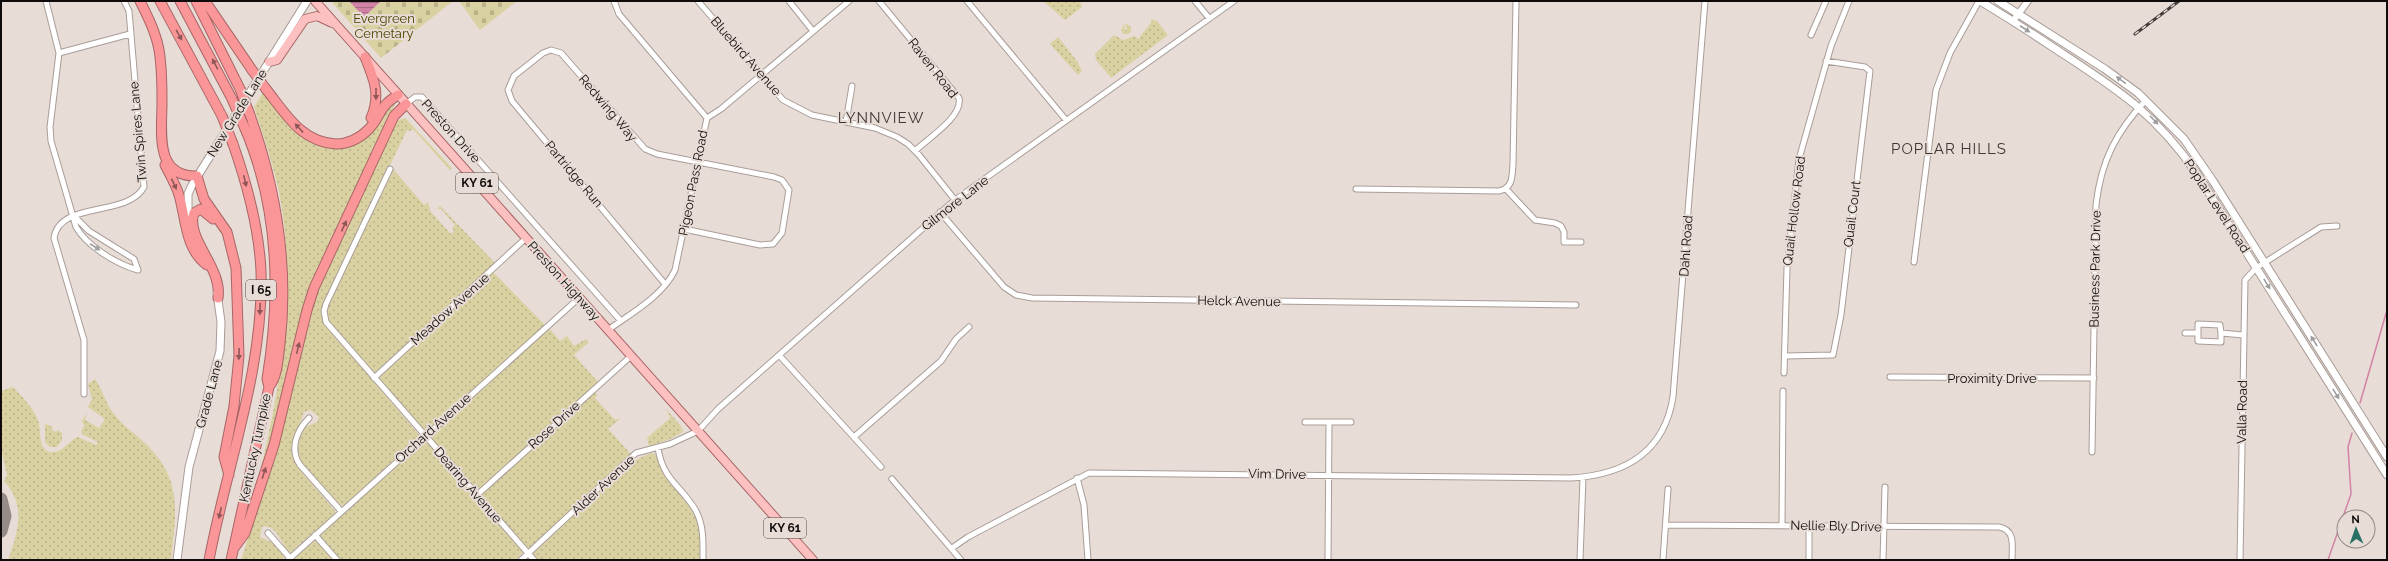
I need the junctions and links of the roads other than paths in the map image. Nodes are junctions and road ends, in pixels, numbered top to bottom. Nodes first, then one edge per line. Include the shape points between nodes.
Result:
1 (46, 1) edge
2 (124, 1) edge
3 (140, 1) edge
4 (160, 1) edge
5 (180, 1) edge
6 (196, 1) edge
7 (205, 1) edge
8 (307, 1) edge
9 (315, 1) edge
10 (614, 1) edge
11 (698, 1) edge
12 (789, 1) edge
13 (849, 1) edge
14 (879, 1) edge
15 (967, 1) edge
16 (1196, 1) edge
17 (1234, 1) edge
18 (1516, 1) edge
19 (1705, 1) edge
20 (1826, 1) edge
21 (1849, 1) edge
22 (1979, 1) edge
23 (1998, 1) edge
24 (2028, 1) edge
25 (2018, 13) junction
26 (1209, 18) junction
27 (2013, 21) junction
28 (339, 27) junction
29 (813, 31) junction
30 (130, 34) junction
31 (1811, 35) dead end
32 (59, 53) junction
33 (365, 57) junction
34 (1826, 61) junction
35 (269, 62) junction
36 (529, 64) joint
37 (761, 76) junction
38 (852, 86) dead end
39 (162, 94) junction
40 (398, 95) junction
41 (2146, 100) junction
42 (406, 104) junction
43 (2139, 107) junction
44 (707, 118) junction
45 (1066, 120) junction
46 (846, 122) junction
47 (333, 144) junction
48 (915, 151) junction
49 (2196, 155) junction
50 (2188, 161) junction
51 (697, 162) junction
52 (390, 169) dead end
53 (197, 176) junction
54 (1506, 189) junction
55 (1356, 190) dead end
56 (955, 200) junction
57 (940, 212) junction
58 (74, 216) junction
59 (2337, 226) dead end
60 (684, 229) junction
61 (191, 232) joint
62 (526, 238) junction
63 (1581, 242) dead end
64 (1914, 262) dead end
65 (2265, 263) junction
66 (207, 265) junction
67 (2256, 268) junction
68 (235, 274) junction
69 (665, 284) junction
70 (218, 298) junction
71 (579, 298) junction
72 (1576, 305) dead end
73 (621, 321) junction
74 (969, 327) dead end
75 (608, 330) junction
76 (2221, 332) junction
77 (2185, 333) dead end
78 (2197, 333) junction
79 (2243, 335) junction
80 (779, 355) junction
81 (631, 356) junction
82 (1786, 356) junction
83 (1784, 373) dead end
84 (1890, 377) dead end
85 (374, 378) junction
86 (2094, 378) junction
87 (269, 387) junction
88 (1783, 391) dead end
89 (84, 394) dead end
90 (310, 418) dead end
91 (1305, 422) dead end
92 (1351, 422) dead end
93 (1329, 423) junction
94 (698, 431) junction
95 (425, 436) junction
96 (854, 437) junction
97 (658, 448) junction
98 (2092, 452) dead end
99 (2387, 457) edge
100 (881, 467) dead end
101 (1620, 468) joint
102 (229, 475) junction
103 (1329, 475) junction
104 (2387, 475) edge
105 (1583, 477) junction
106 (1077, 478) junction
107 (892, 480) dead end
108 (1885, 487) dead end
109 (1668, 489) dead end
110 (477, 495) junction
111 (342, 511) junction
112 (1666, 525) junction
113 (1782, 525) junction
114 (1809, 526) junction
115 (1884, 526) junction
116 (268, 533) dead end
117 (315, 535) junction
118 (234, 548) junction
119 (952, 548) junction
120 (528, 553) junction
121 (289, 559) edge
122 (958, 559) edge
123 (177, 560) edge
124 (209, 560) edge
125 (231, 560) edge
126 (337, 560) edge
127 (520, 560) edge
128 (534, 560) edge
129 (703, 560) edge
130 (813, 560) edge
131 (1088, 560) edge
132 (1328, 560) edge
133 (1580, 560) edge
134 (1663, 560) edge
135 (1809, 560) edge
136 (1883, 560) edge
137 (2012, 560) edge
138 (2240, 560) edge

1 - 32 street
2 - 30 street, Twin Spires Lane via 129,12
3 - 39 highway via 159,49
4 -> 102 highway, I 65, bridge via 222,116 244,175 258,240 261,287 256,351
87 -> 5 highway, Kentucky Turnpike / I 65, bridge via 267,379 275,318 275,256 267,203 256,158 243,124
6 - 87 highway, bridge via 240,89 271,183 281,254 283,298 274,380
47 -> 7 highway, bridge via 320,142 306,135 266,89
8 - 35 main road, New Grade Lane
9 - 28 main road, Preston Highway / KY 61
10 - 44 street via 619,14
11 - 37 street, Bluebird Avenue
12 - 29 street
13 - 29 street, Pigeon Pass Road
14 - 48 street, Raven Road via 959,98 959,109 955,116
15 - 45 street
16 - 26 street
17 - 26 street, Gilmore Lane
18 - 54 street via 1512,178
19 - 101 street, Dahl Road via 1672,407 1666,426 1654,444 1639,458
20 - 31 street
21 - 34 street, Quail Hollow Road
22 - 27 main road, Poplar Level Road
22 - 64 street via 1950,53 1936,90
23 - 25 main road, Poplar Level Road
24 - 25 street
25 - 27 street
41 -> 25 main road, Poplar Level Road via 2105,69
26 - 45 street, Gilmore Lane
27 -> 43 main road, Poplar Level Road via 2111,84
28 - 33 main road, Preston Highway / KY 61
28 - 35 main road via 322,17 308,17 300,24 277,60
29 - 37 street, Pigeon Pass Road
30 - 32 street
30 - 58 street, Twin Spires Lane via 144,187 125,202
32 - 58 street via 50,126 51,141
33 - 40 main road, Preston Highway / KY 61
33 -> 47 highway via 376,87 375,108 362,130
34 - 82 street, Quail Hollow Road via 1796,174 1787,268
34 - 82 street, Quail Court via 1865,67 1870,71 1840,315 1834,355
35 - 53 main road, New Grade Lane
36 - 51 street, Redwing Way via 546,51 561,53 641,146 657,154
36 - 69 street, Partridge Run via 510,83 510,98
37 - 44 street, Pigeon Pass Road
37 - 46 street, Bluebird Avenue via 783,100 797,109
38 - 46 street
39 - 53 highway via 164,154 175,171 187,176
39 -> 66 highway via 158,101 159,150 178,191 187,234 200,260
40 - 42 main road, Preston Highway / KY 61
40 - 47 highway via 385,103 369,129 360,136 343,144
41 - 43 street, Business Park Drive
41 - 49 main road, Poplar Level Road via 2167,120
42 - 62 main road, Preston Highway / KY 61
42 - 73 street, Preston Drive via 415,96 422,97
118 -> 42 highway via 245,533 274,444 314,288 394,116
43 -> 50 main road, Poplar Level Road via 2162,129
43 - 86 street, Business Park Drive via 2114,142 2099,180 2096,205
44 - 51 street, Pigeon Pass Road
45 - 56 street, Gilmore Lane
46 - 48 street, Bluebird Avenue via 891,134
48 - 56 street, Bluebird Avenue
49 - 50 main road
49 - 65 main road, Poplar Level Road
50 - 67 main road, Poplar Level Road
51 - 60 street, Pigeon Pass Road
51 - 60 street, Redwing Way via 774,177 786,184 790,196 781,237 770,245
52 - 85 street, Dearing Avenue via 326,304 324,318 330,329
53 - 61 main road, New Grade Lane via 188,194 187,210
53 - 68 highway via 204,199 227,232
54 - 55 street
54 - 63 street via 1536,220 1561,226 1564,242
56 - 57 street, Gilmore Lane
57 - 72 street, Helck Avenue via 1004,286 1016,294 1032,298
57 - 80 street, Gilmore Lane
58 -> 58 street via 82,236 128,267 138,270 134,259 89,231
58 - 89 street, Twin Spires Lane via 59,224 55,232 55,244 84,340
59 - 65 street via 2320,227
60 - 69 street, Pigeon Pass Road via 675,270
61 - 66 main road, Grade Lane
62 - 71 main road, Preston Highway / KY 61
62 - 85 street, Meadow Avenue
65 - 67 street
99 -> 65 main road, Poplar Level Road
66 - 70 main road, Grade Lane
67 - 79 street, Valla Road via 2244,284
67 -> 104 main road, Poplar Level Road
68 - 70 highway via 217,224 206,212 201,209 196,211 192,218 194,228 220,288
68 -> 102 highway via 239,350 234,406 224,457
69 - 73 street, Pigeon Pass Road
70 - 123 main road, Grade Lane via 221,322 220,351 189,467
71 - 75 main road, Preston Highway / KY 61
71 - 95 street, Orchard Avenue
73 - 75 street, Pigeon Pass Road
74 - 96 street via 956,339 941,361
75 - 81 main road, Preston Highway / KY 61
76 - 78 street via 2220,325 2198,324
76 - 78 street via 2221,342 2198,341
76 - 79 street
77 - 78 street
79 - 138 street, Valla Road
80 - 94 street, Gilmore Lane via 718,409
80 - 96 street
81 - 94 main road, Preston Highway / KY 61
81 - 110 street, Rose Drive
82 - 83 street, Quail Hollow Road
84 - 86 street, Proximity Drive
85 - 95 street, Dearing Avenue
86 - 98 street, Business Park Drive
87 - 118 highway, Kentucky Turnpike / I 65
88 - 113 street
90 - 111 street via 296,439 295,457
91 - 93 street
92 - 93 street
93 - 103 street
94 - 97 street, Alder Avenue
94 - 130 main road, Preston Highway / KY 61
95 - 110 street, Dearing Avenue
95 - 111 street, Orchard Avenue
96 - 100 street
97 - 120 street, Alder Avenue via 636,453
97 - 129 street via 659,458 670,479 696,511 703,530
101 - 105 street, Vim Drive via 1604,474
102 -> 124 highway, I 65
103 - 105 street, Vim Drive
103 - 106 street, Vim Drive via 1098,472 1086,473
103 - 132 street
105 - 133 street
106 - 119 street, Vim Drive
106 - 131 street via 1084,505
107 - 119 street
108 - 115 street
109 - 112 street
110 - 120 street, Dearing Avenue
111 - 117 street, Orchard Avenue
112 - 113 street, Nellie Bly Drive
112 - 134 street
113 - 114 street, Nellie Bly Drive
114 - 115 street, Nellie Bly Drive
114 - 135 street
115 - 136 street
115 - 137 street, Nellie Bly Drive via 1999,527 2006,529 2012,539
116 - 121 street
117 - 121 street, Orchard Avenue
117 - 126 street
118 - 125 highway, Kentucky Turnpike / I 65
119 - 122 street
120 - 127 street, Alder Avenue
120 - 128 street, Dearing Avenue

